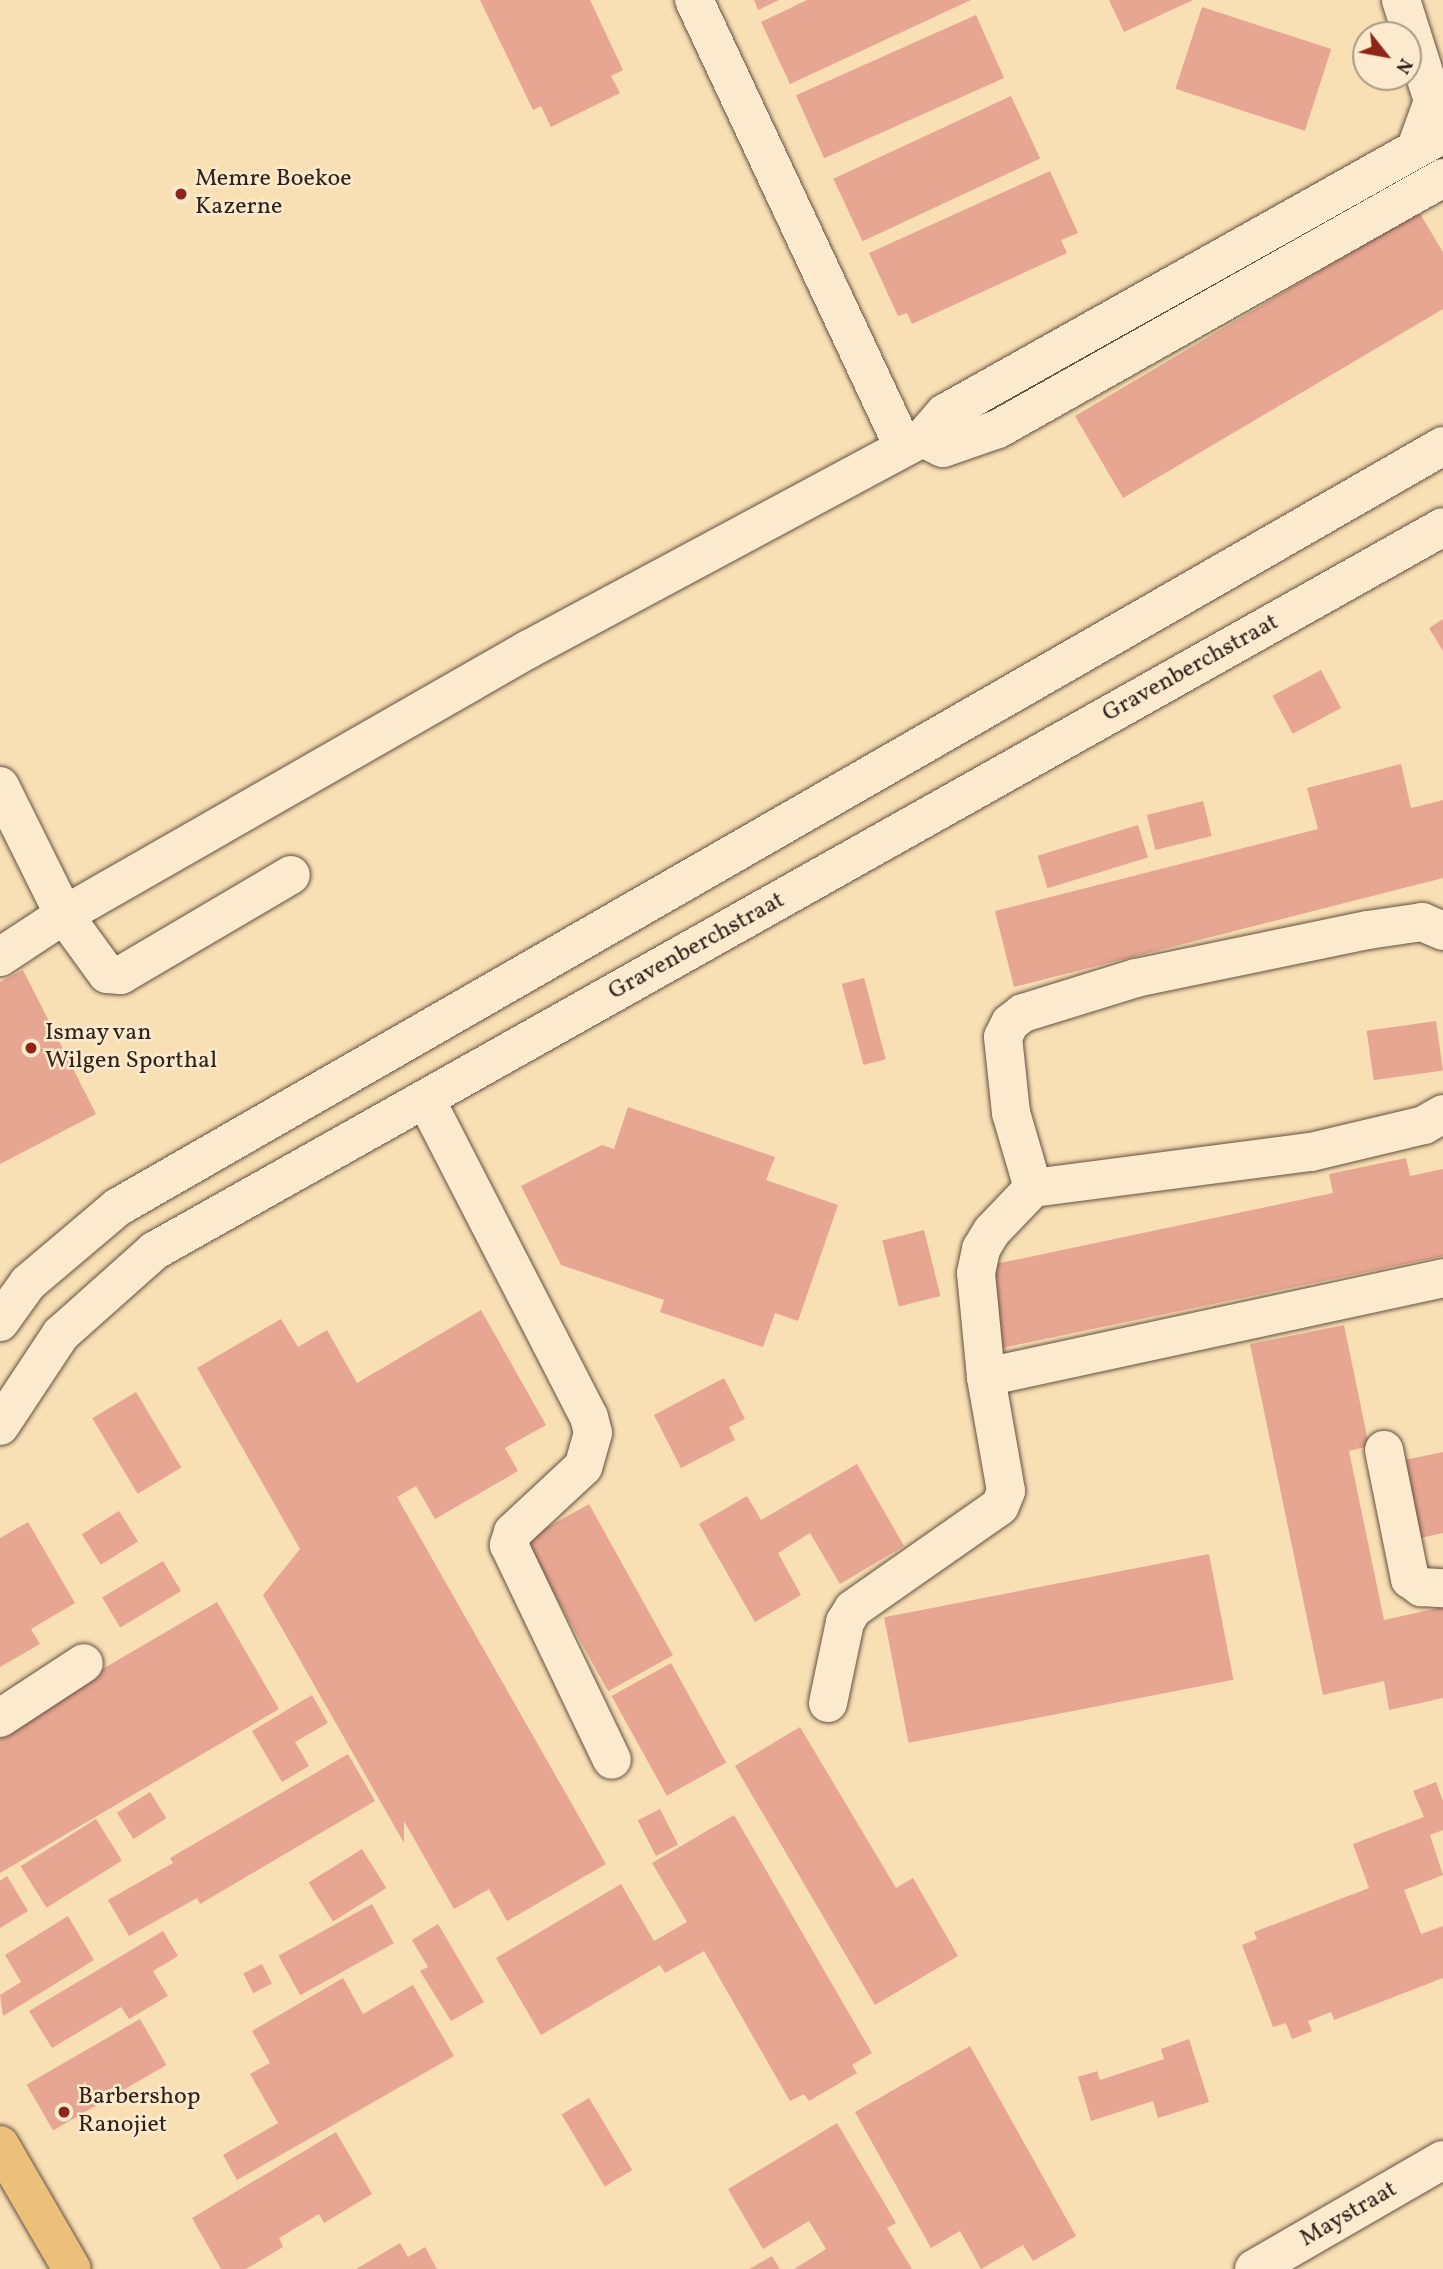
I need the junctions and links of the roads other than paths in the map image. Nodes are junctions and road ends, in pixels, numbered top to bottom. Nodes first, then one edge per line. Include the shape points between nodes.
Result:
1 (694, 0) edge
2 (1401, 0) edge
3 (1430, 141) edge
4 (1443, 177) edge
5 (913, 442) junction
6 (1443, 446) edge
7 (1443, 527) edge
8 (0, 786) edge
9 (291, 875) dead end
10 (64, 915) junction
11 (1443, 931) edge
12 (0, 957) edge
13 (425, 1100) junction
14 (1443, 1114) edge
15 (1033, 1188) junction
16 (1443, 1278) edge
17 (0, 1322) edge
18 (986, 1377) junction
19 (0, 1426) edge
20 (1384, 1450) dead end
21 (1443, 1588) edge
22 (84, 1664) dead end
23 (828, 1703) dead end
24 (0, 1718) edge
25 (612, 1759) dead end
26 (0, 2145) edge
27 (1443, 2160) edge
28 (72, 2269) edge
29 (1254, 2269) edge

1 - 5 street
2 - 3 street via 1433,101
3 - 5 street via 945,413
4 - 5 street via 998,429 943,448
5 - 10 street via 529,649
6 - 17 street via 118,1208 28,1283
7 - 13 street, Gravenberchstraat
8 - 10 street
9 - 10 street via 121,975 107,974
10 - 12 street
11 - 15 street via 1423,922 1368,930 1136,978 1023,1013 1010,1023 1003,1038 1011,1113
13 - 19 street, Gravenberchstraat via 154,1251 61,1335
13 - 25 street via 589,1418 590,1451 583,1467 513,1532 509,1545
14 - 15 street via 1424,1125 1311,1152
15 - 18 street via 981,1249 976,1273
16 - 18 street
18 - 23 street via 1006,1491 1000,1506 853,1609 845,1622
20 - 21 street via 1410,1579 1421,1587
22 - 24 street
26 - 28 main road
27 - 29 street, Maystraat

